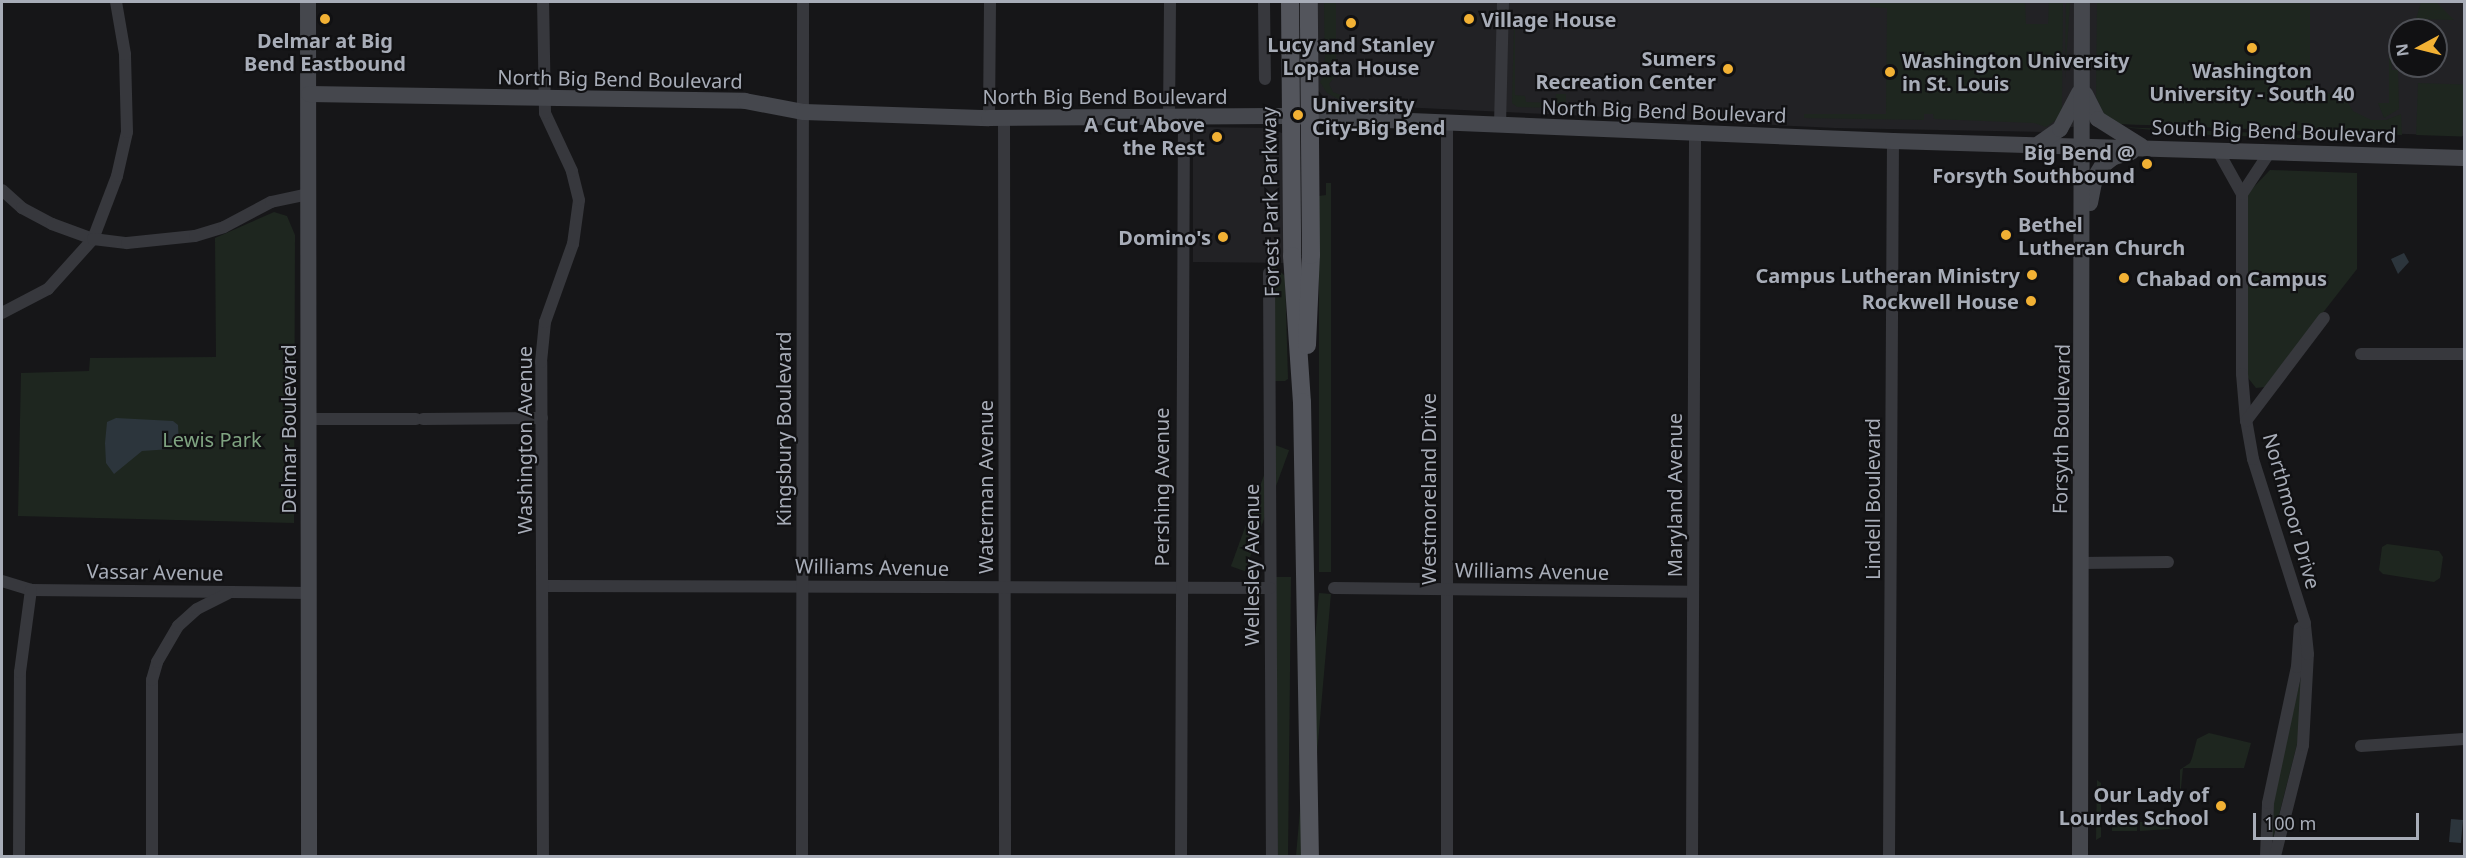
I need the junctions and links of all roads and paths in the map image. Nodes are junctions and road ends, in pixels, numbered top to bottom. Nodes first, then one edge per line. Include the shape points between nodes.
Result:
1 (116, 2) edge
2 (308, 2) edge
3 (543, 2) edge
4 (803, 2) edge
5 (990, 2) edge
6 (1170, 2) edge
7 (1264, 2) edge
8 (1290, 2) edge
9 (1309, 2) edge
10 (1503, 2) edge
11 (2082, 2) edge
12 (1265, 79) dead end
13 (2082, 85) junction
14 (309, 94) junction
15 (543, 98) junction
16 (804, 112) junction
17 (1290, 116) junction
18 (1309, 116) junction
19 (997, 117) junction
20 (1176, 118) junction
21 (1447, 122) junction
22 (1500, 125) junction
23 (1695, 134) junction
24 (1893, 141) junction
25 (2037, 145) junction
26 (2082, 146) junction
27 (2145, 148) junction
28 (2218, 151) junction
29 (2269, 153) junction
30 (2464, 158) edge
31 (2, 190) edge
32 (309, 194) junction
33 (2242, 194) junction
34 (93, 239) junction
35 (2084, 249) junction
36 (1269, 273) dead end
37 (2, 313) edge
38 (2324, 318) dead end
39 (2361, 354) dead end
40 (2464, 354) edge
41 (1302, 402) junction
42 (542, 418) junction
43 (309, 419) junction
44 (2246, 421) junction
45 (2168, 562) dead end
46 (2081, 563) junction
47 (2, 581) edge
48 (545, 586) junction
49 (802, 586) junction
50 (1005, 588) junction
51 (1180, 588) junction
52 (1270, 588) junction
53 (1334, 588) dead end
54 (31, 590) junction
55 (1448, 590) junction
56 (231, 592) junction
57 (1693, 592) junction
58 (309, 593) junction
59 (2301, 612) junction
60 (2464, 739) edge
61 (2361, 746) dead end
62 (1307, 778) junction
63 (19, 856) edge
64 (152, 856) edge
65 (309, 856) edge
66 (543, 856) edge
67 (802, 856) edge
68 (1005, 856) edge
69 (1181, 856) edge
70 (1272, 856) edge
71 (1301, 856) edge
72 (1310, 856) edge
73 (1447, 856) edge
74 (1692, 856) edge
75 (1888, 856) edge
76 (2080, 856) edge
77 (2266, 856) edge
78 (2275, 856) edge

1 - 34 street via 125,54 127,132 117,176
2 - 14 main road, Delmar Boulevard
3 - 15 street, Washington Avenue
4 - 16 street, Kingsbury Boulevard
5 - 19 street, Waterman Avenue
6 - 20 street, Pershing Avenue
7 - 12 street
8 - 17 main road, Forest Park Parkway
9 - 18 main road, Forest Park Parkway
10 - 22 street
11 - 13 main road, Forsyth Boulevard
13 - 25 main road via 2060,129
13 - 26 main road, Forsyth Boulevard
13 - 27 main road via 2098,119
14 - 15 main road, North Big Bend Boulevard
14 - 32 main road, Delmar Boulevard
15 - 16 main road, North Big Bend Boulevard via 745,101
15 - 42 street, Washington Avenue via 551,129 575,178 579,200 573,244 544,322
16 - 19 main road, North Big Bend Boulevard
16 - 49 street, Kingsbury Boulevard
17 - 18 main road, North Big Bend Boulevard
17 - 20 main road, North Big Bend Boulevard
17 - 41 main road, Forest Park Parkway via 1293,273
18 - 21 main road, North Big Bend Boulevard
18 - 41 main road, Forest Park Parkway via 1310,291
19 - 20 main road, North Big Bend Boulevard
19 - 50 street, Waterman Avenue
20 - 51 street, Pershing Avenue
21 - 22 main road, North Big Bend Boulevard
21 - 55 street, Westmoreland Drive
22 - 23 main road, North Big Bend Boulevard
23 - 24 main road, North Big Bend Boulevard
23 - 57 street, Maryland Avenue
24 - 25 main road, North Big Bend Boulevard
24 - 75 street, Lindell Boulevard
25 - 26 main road, North Big Bend Boulevard
26 - 27 main road, South Big Bend Boulevard
26 - 35 main road, Forsyth Boulevard
27 - 28 main road, South Big Bend Boulevard
27 - 35 main road via 2114,157 2095,177
28 - 29 main road, South Big Bend Boulevard
28 - 33 street, Northmoor Drive
29 - 30 main road, South Big Bend Boulevard
29 - 33 street
31 - 34 street via 42,219
32 - 34 street via 272,202 224,227 195,236 127,243
32 - 43 main road, Delmar Boulevard
33 - 44 street, Northmoor Drive via 2242,374
34 - 37 street via 48,289
35 - 46 main road, Forsyth Boulevard
36 - 52 street, Wellesley Avenue
38 - 44 street, Northmoor Drive
39 - 40 street
41 - 62 main road, Forest Park Parkway
42 - 43 street
42 - 48 street, Washington Avenue
43 - 58 main road, Delmar Boulevard
44 - 59 street, Northmoor Drive via 2253,459
45 - 46 street
46 - 76 main road, Forsyth Boulevard
47 - 54 street, Vassar Avenue
48 - 49 street, Williams Avenue
48 - 66 street, Washington Avenue
49 - 50 street, Williams Avenue
49 - 67 street, Kingsbury Boulevard
50 - 51 street, Williams Avenue
50 - 68 street, Waterman Avenue
51 - 52 street, Williams Avenue
51 - 69 street, Pershing Avenue
52 - 70 street, Wellesley Avenue
53 - 55 street, Williams Avenue
54 - 56 street, Vassar Avenue
54 - 63 street via 20,672
55 - 57 street, Williams Avenue
55 - 73 street, Westmoreland Drive
56 - 58 street, Vassar Avenue
56 - 64 street via 197,609 178,626 157,662 152,680
57 - 74 street, Maryland Avenue
58 - 65 main road, Delmar Boulevard
59 - 77 street, Northmoor Drive via 2297,667 2268,803
59 - 78 street, Northmoor Drive via 2308,654 2303,745
60 - 61 street
62 - 71 main road, Forest Park Parkway
62 - 72 main road, Forest Park Parkway

